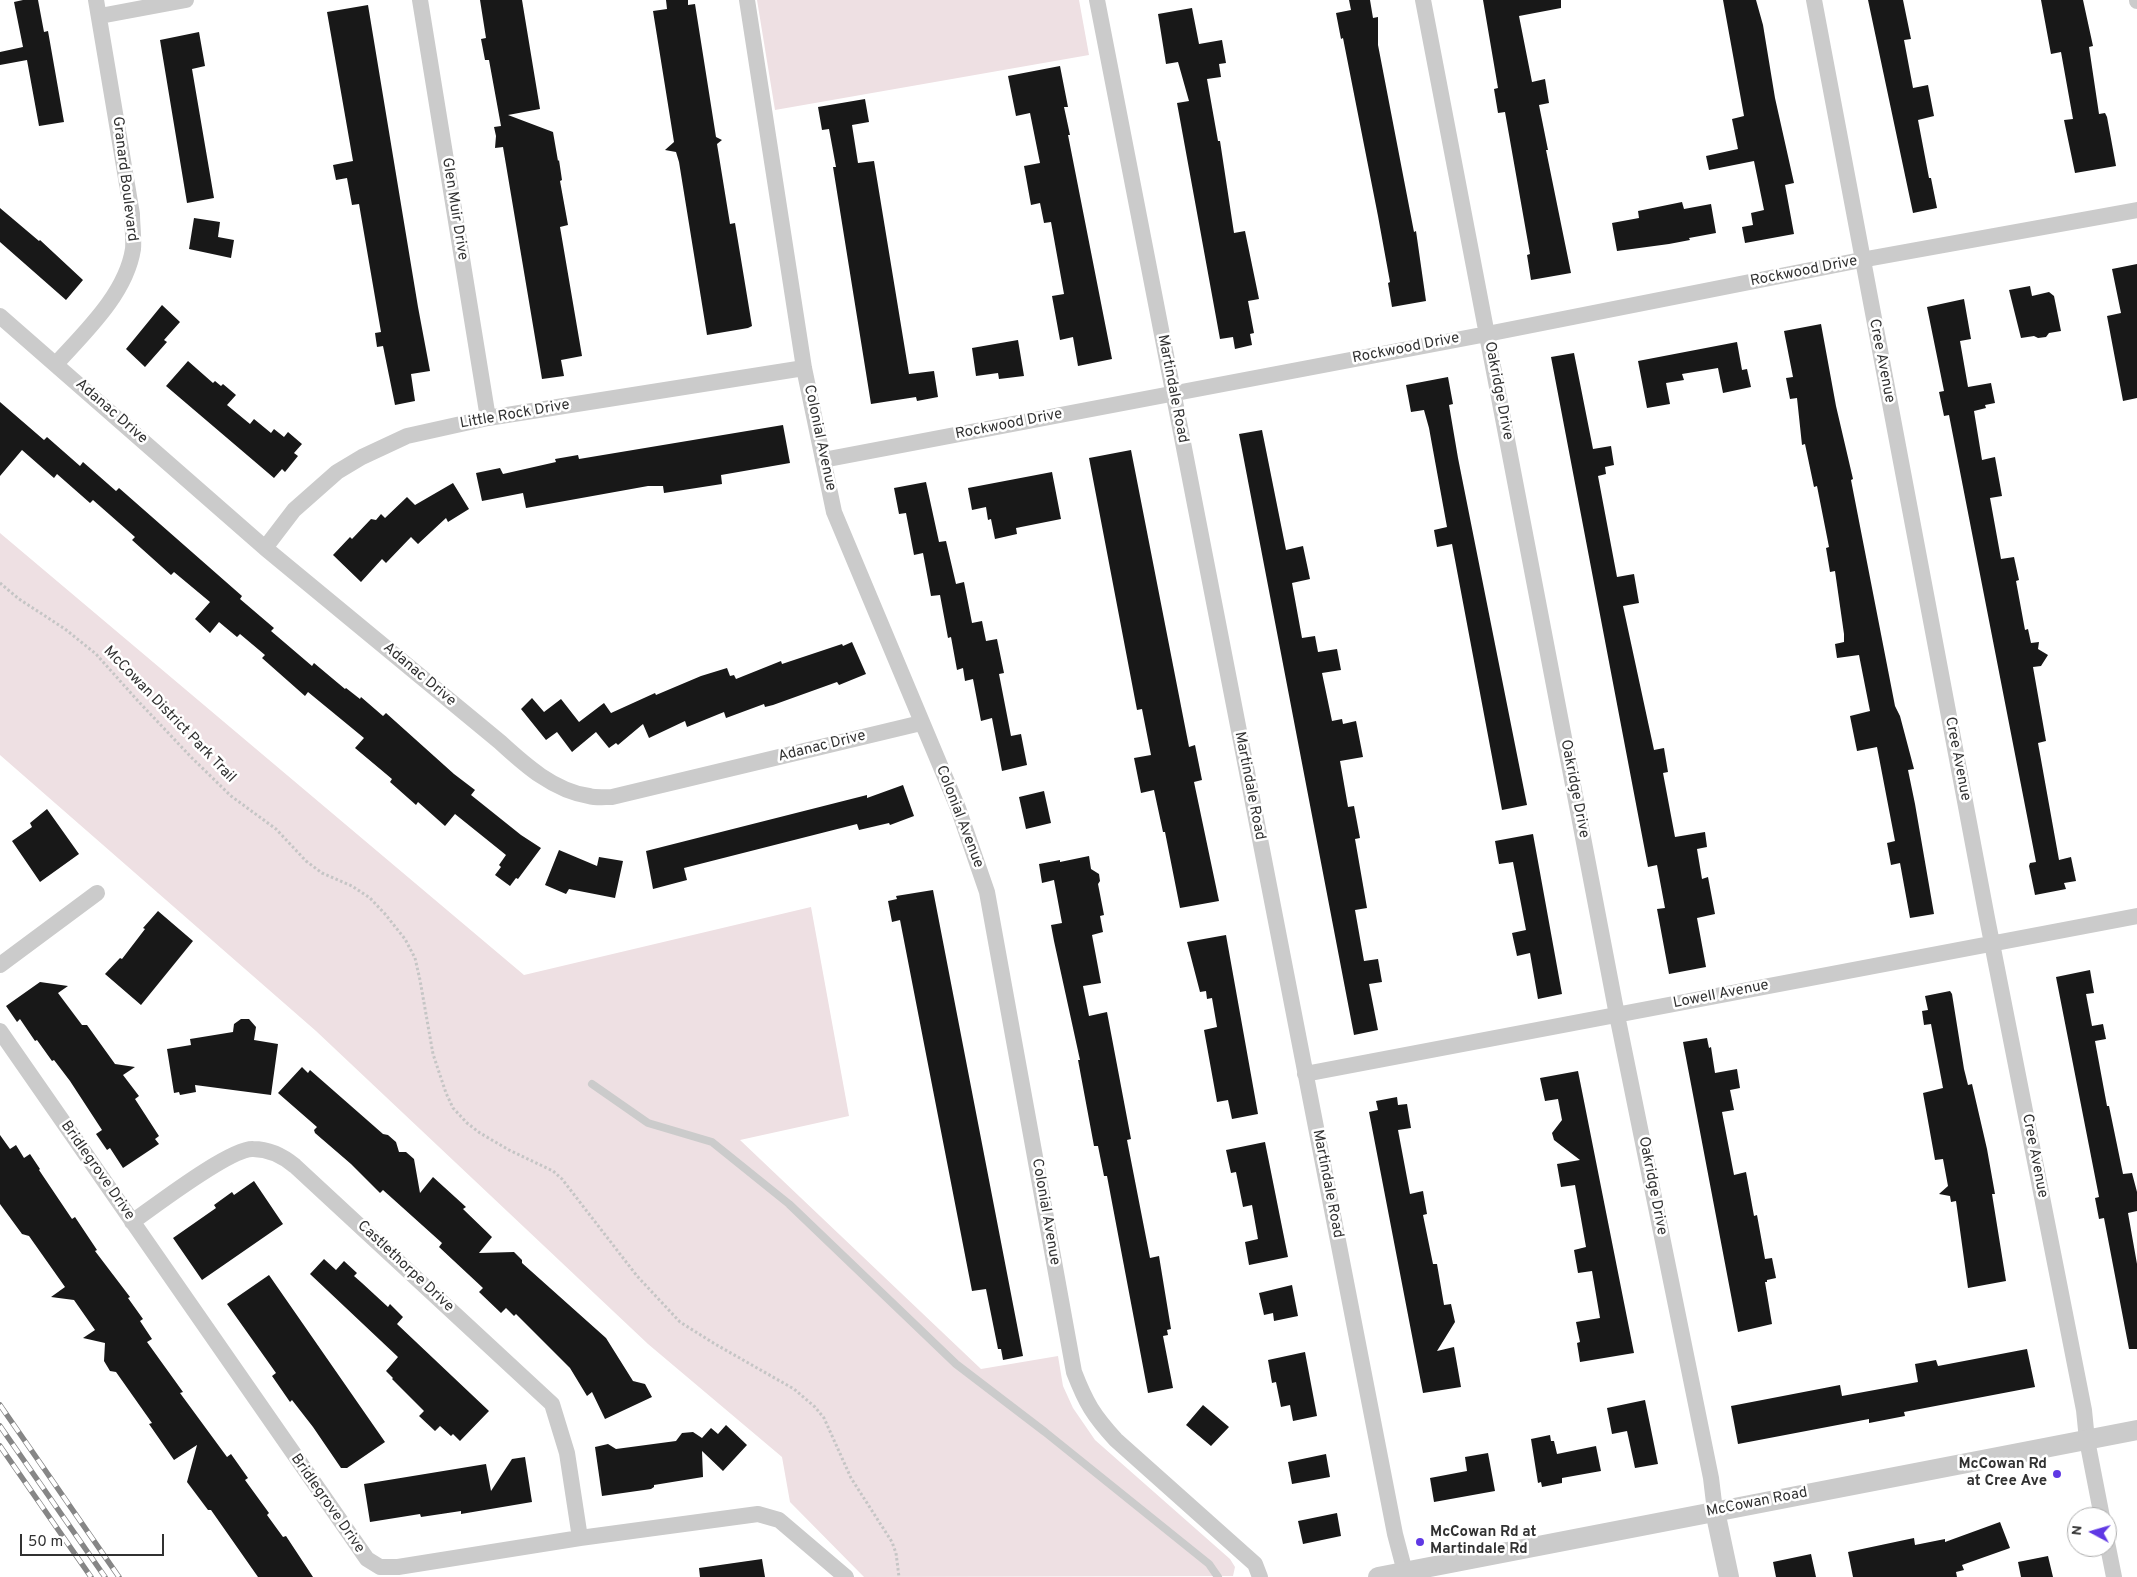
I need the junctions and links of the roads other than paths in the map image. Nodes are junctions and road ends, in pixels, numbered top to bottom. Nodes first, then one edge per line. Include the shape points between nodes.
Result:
1 (96, 0) edge
2 (186, 0) edge
3 (420, 0) edge
4 (747, 0) edge
5 (1097, 0) edge
6 (1423, 0) edge
7 (1814, 0) edge
8 (100, 16) junction
9 (2137, 210) edge
10 (1861, 260) junction
11 (0, 316) edge
12 (1487, 334) junction
13 (56, 364) junction
14 (804, 368) junction
15 (1172, 394) junction
16 (488, 418) junction
17 (823, 460) junction
18 (265, 548) junction
19 (921, 723) junction
20 (97, 893) dead end
21 (2137, 916) edge
22 (1992, 943) junction
23 (0, 965) edge
24 (1617, 1015) junction
25 (0, 1032) edge
26 (1305, 1074) junction
27 (592, 1084) dead end
28 (132, 1222) junction
29 (2137, 1430) edge
30 (2087, 1440) junction
31 (2100, 1507) edge
32 (1716, 1511) junction
33 (580, 1538) junction
34 (2110, 1557) edge
35 (1405, 1572) junction
36 (846, 1577) edge
37 (1218, 1577) edge
38 (1260, 1577) edge
39 (1378, 1577) edge
40 (1729, 1577) edge
41 (2114, 1577) edge

1 - 8 street, Granard Boulevard
2 - 8 street
3 - 16 street, Glen Muir Drive
4 - 14 street, Colonial Avenue
5 - 15 street, Martindale Road
6 - 12 street, Oakridge Drive
7 - 10 street, Cree Avenue
8 - 13 street, Granard Boulevard via 132,214 133,249 111,302
9 - 10 street, Rockwood Drive
10 - 12 street, Rockwood Drive
10 - 22 street, Cree Avenue
11 - 13 street, Adanac Drive
12 - 15 street, Rockwood Drive
12 - 24 street, Oakridge Drive
13 - 18 street, Adanac Drive
14 - 16 street, Little Rock Drive
14 - 17 street, Colonial Avenue
15 - 17 street, Rockwood Drive
15 - 26 street, Martindale Road
16 - 18 street, Little Rock Drive via 407,436 345,467 294,510
17 - 19 street, Colonial Avenue via 834,512
18 - 19 street, Adanac Drive via 528,768 572,792 589,797 612,797 639,791
19 - 38 street, Colonial Avenue via 958,808 987,892 1074,1372 1084,1398 1096,1419 1116,1440 1255,1564
20 - 23 street
21 - 22 street, Lowell Avenue
22 - 24 street, Lowell Avenue
22 - 30 street, Cree Avenue via 2084,1410
24 - 26 street, Lowell Avenue
24 - 32 street, Oakridge Drive
25 - 28 street, Bridlegrove Drive
26 - 35 street, Martindale Road
27 - 37 lane via 648,1123 712,1142 789,1204 956,1364 1209,1564
28 - 33 street, Bridlegrove Drive via 367,1559 380,1567 398,1567
28 - 33 street, Castlethorpe Drive via 230,1154 251,1148 282,1155 552,1404 566,1452
29 - 30 street, McCowan Road
30 - 31 street, Cree Avenue
30 - 32 street, McCowan Road
32 - 35 street, McCowan Road
32 - 40 street, Oakridge Drive
33 - 36 street, Bridlegrove Drive via 758,1514 779,1520
34 - 41 street
35 - 39 street, McCowan Road

